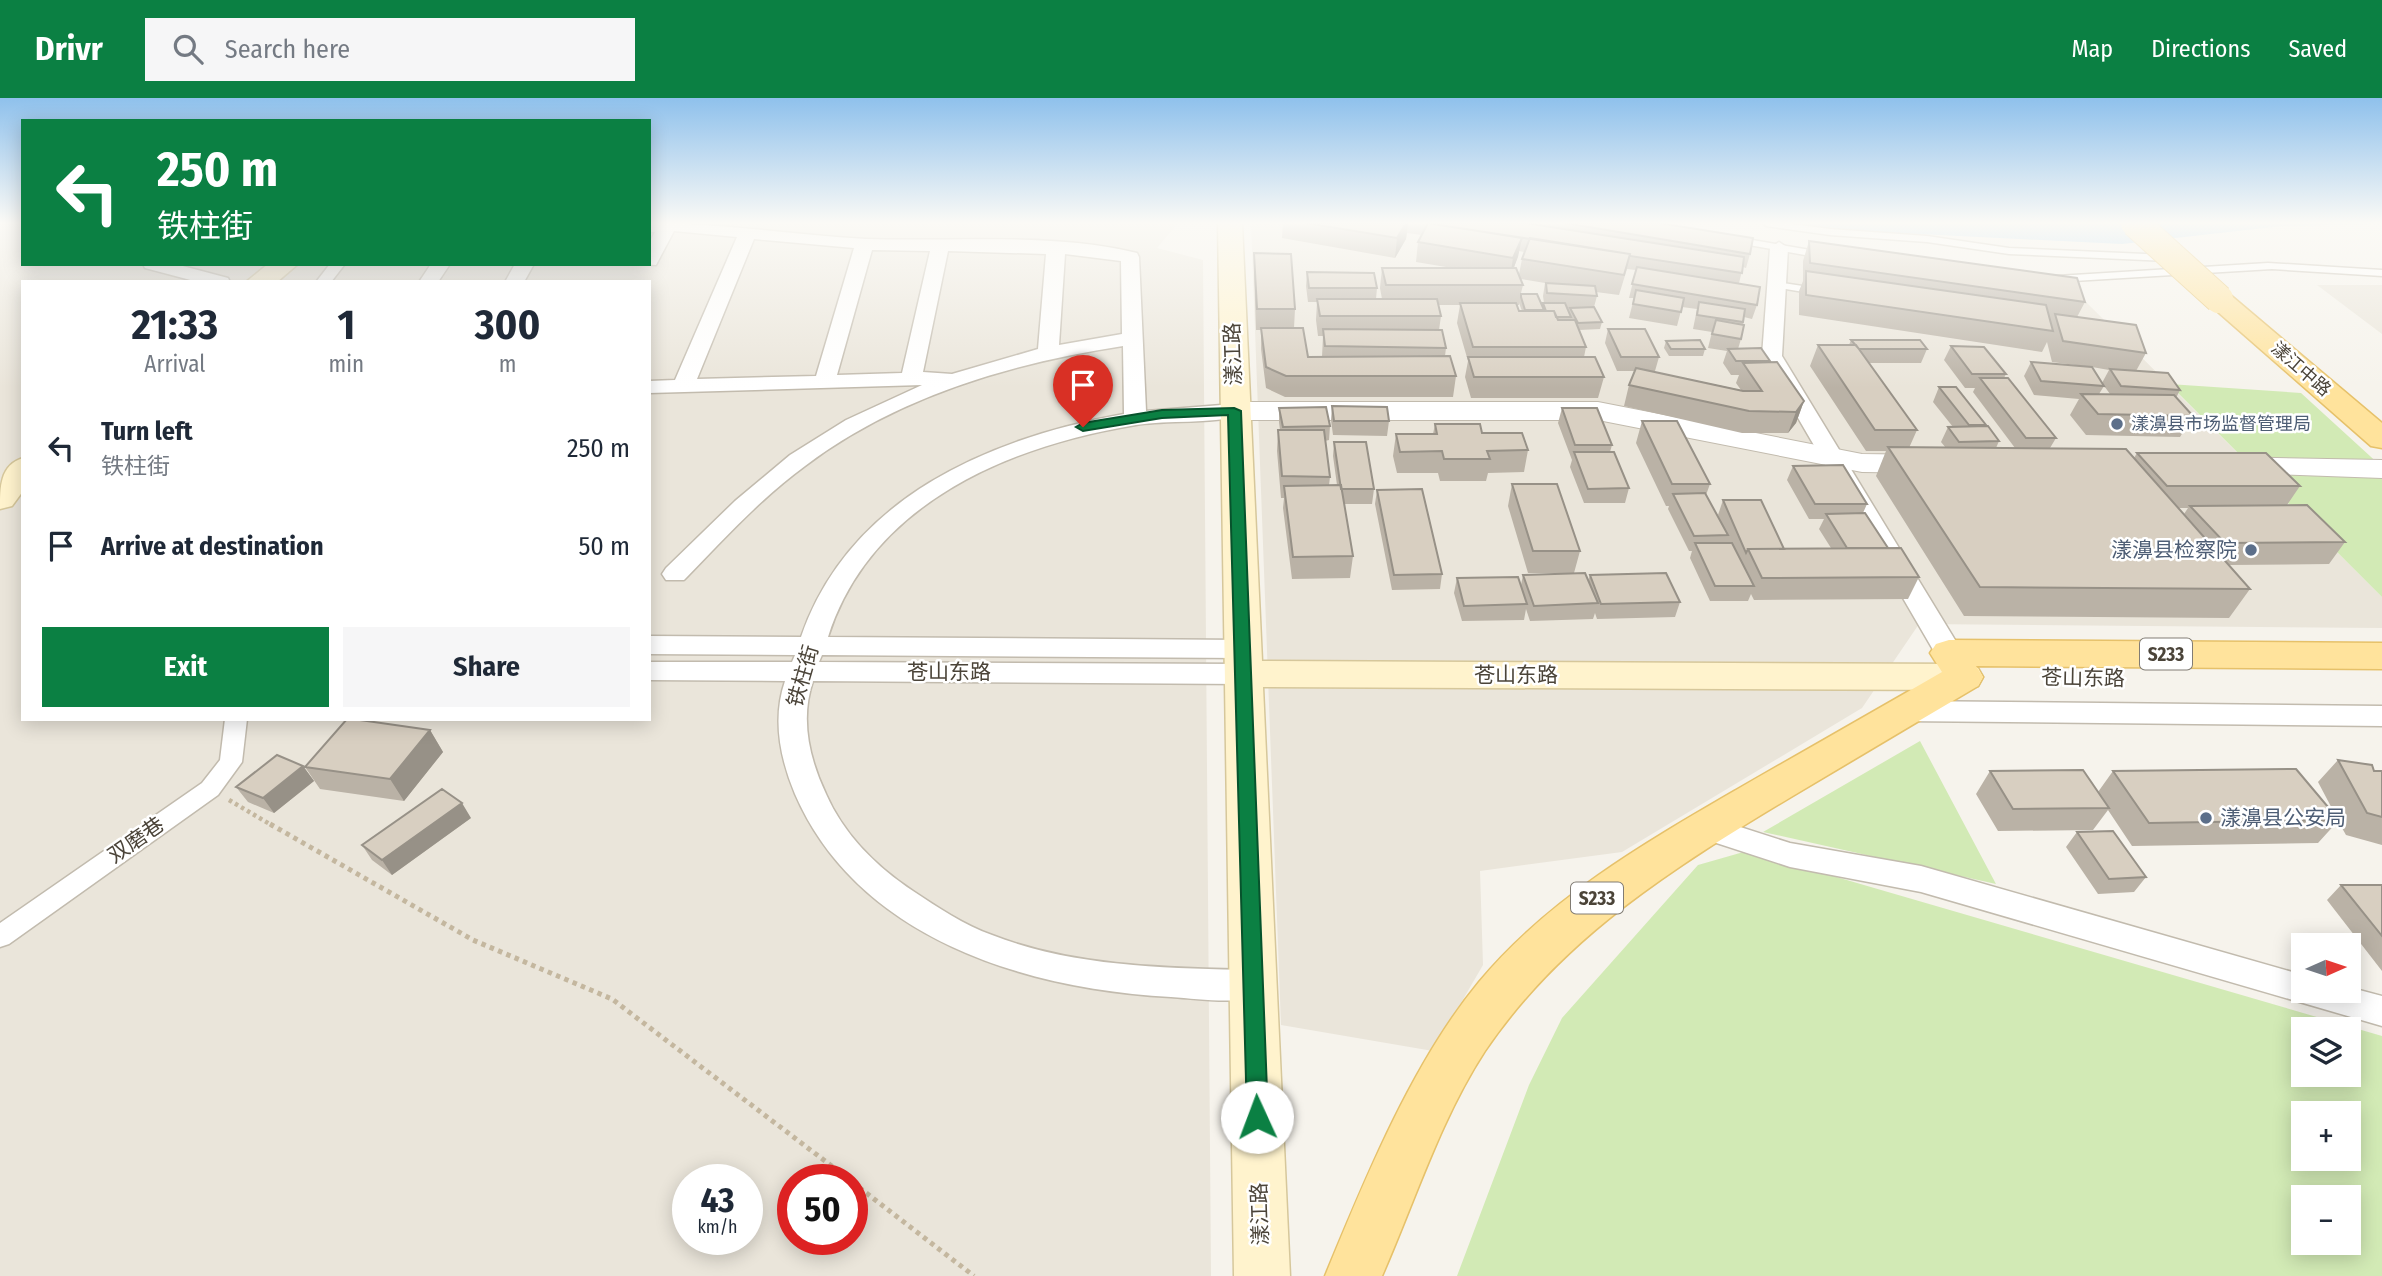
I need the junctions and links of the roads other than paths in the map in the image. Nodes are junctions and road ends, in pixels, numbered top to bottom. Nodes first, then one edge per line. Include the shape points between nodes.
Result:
1 (728, 278) edge
2 (854, 278) edge
3 (933, 278) edge
4 (1054, 278) edge
5 (1131, 278) edge
6 (1230, 278) edge
7 (1777, 278) edge
8 (2068, 278) edge
9 (2196, 278) edge
10 (2050, 279) edge
11 (1776, 285) junction
12 (1831, 293) edge
13 (1133, 338) junction
14 (1048, 353) junction
15 (968, 377) junction
16 (911, 379) junction
17 (825, 382) junction
18 (683, 386) junction
19 (651, 387) edge
20 (1234, 411) junction
21 (1135, 417) junction
22 (2382, 439) edge
23 (1831, 458) junction
24 (1958, 464) edge
25 (2203, 466) edge
26 (2382, 469) edge
27 (21, 471) edge
28 (0, 499) edge
29 (675, 574) dead end
30 (651, 645) edge
31 (2382, 656) edge
32 (807, 659) junction
33 (1243, 661) junction
34 (1957, 665) junction
35 (651, 671) edge
36 (2382, 681) edge
37 (1904, 711) junction
38 (2382, 716) edge
39 (236, 721) edge
40 (1706, 828) junction
41 (0, 936) edge
42 (1253, 985) junction
43 (2291, 986) edge
44 (2352, 1003) edge
45 (2382, 1011) edge
46 (1262, 1276) edge
47 (1353, 1276) edge

1 - 18 street
2 - 17 street
3 - 16 street
4 - 14 street
5 - 13 street
6 - 20 main road, 漾江路
7 - 11 street
8 - 10 lane
9 - 22 main road, 漾江中路, bridge
11 - 12 lane
11 - 23 street via 1772,356
13 - 14 street
13 - 21 street
14 - 15 street
15 - 16 street
15 - 29 street via 880,409 816,447 745,505
16 - 17 street
17 - 18 street
18 - 19 street
20 - 21 street, 铁柱街
20 - 23 street via 1598,411
20 - 33 main road, 漾江路
21 - 32 street, 铁柱街 via 1039,441 954,478 918,500 845,567 828,597
23 - 24 street via 1862,463
23 - 34 street
25 - 26 street
27 - 28 main road
30 - 32 street, 苍山东路
31 - 34 main road, 苍山东路 / S233
32 - 33 street, 苍山东路
32 - 35 street, 苍山东路
32 - 42 street, 铁柱街 via 792,708 792,733 802,776 825,827 858,867 912,909 981,947 1064,972 1141,983
33 - 34 main road, 苍山东路
33 - 42 main road, 漾江路
34 - 36 main road, 苍山东路 / S233
34 - 37 main road, S233
37 - 38 street
37 - 40 main road, S233
39 - 41 street, 双磨巷 via 231,762 210,789
40 - 43 street via 1790,855 1946,886
40 - 47 main road, S233 via 1596,899 1549,939 1497,997 1447,1069 1417,1127
42 - 46 main road, 漾江路
44 - 45 street

